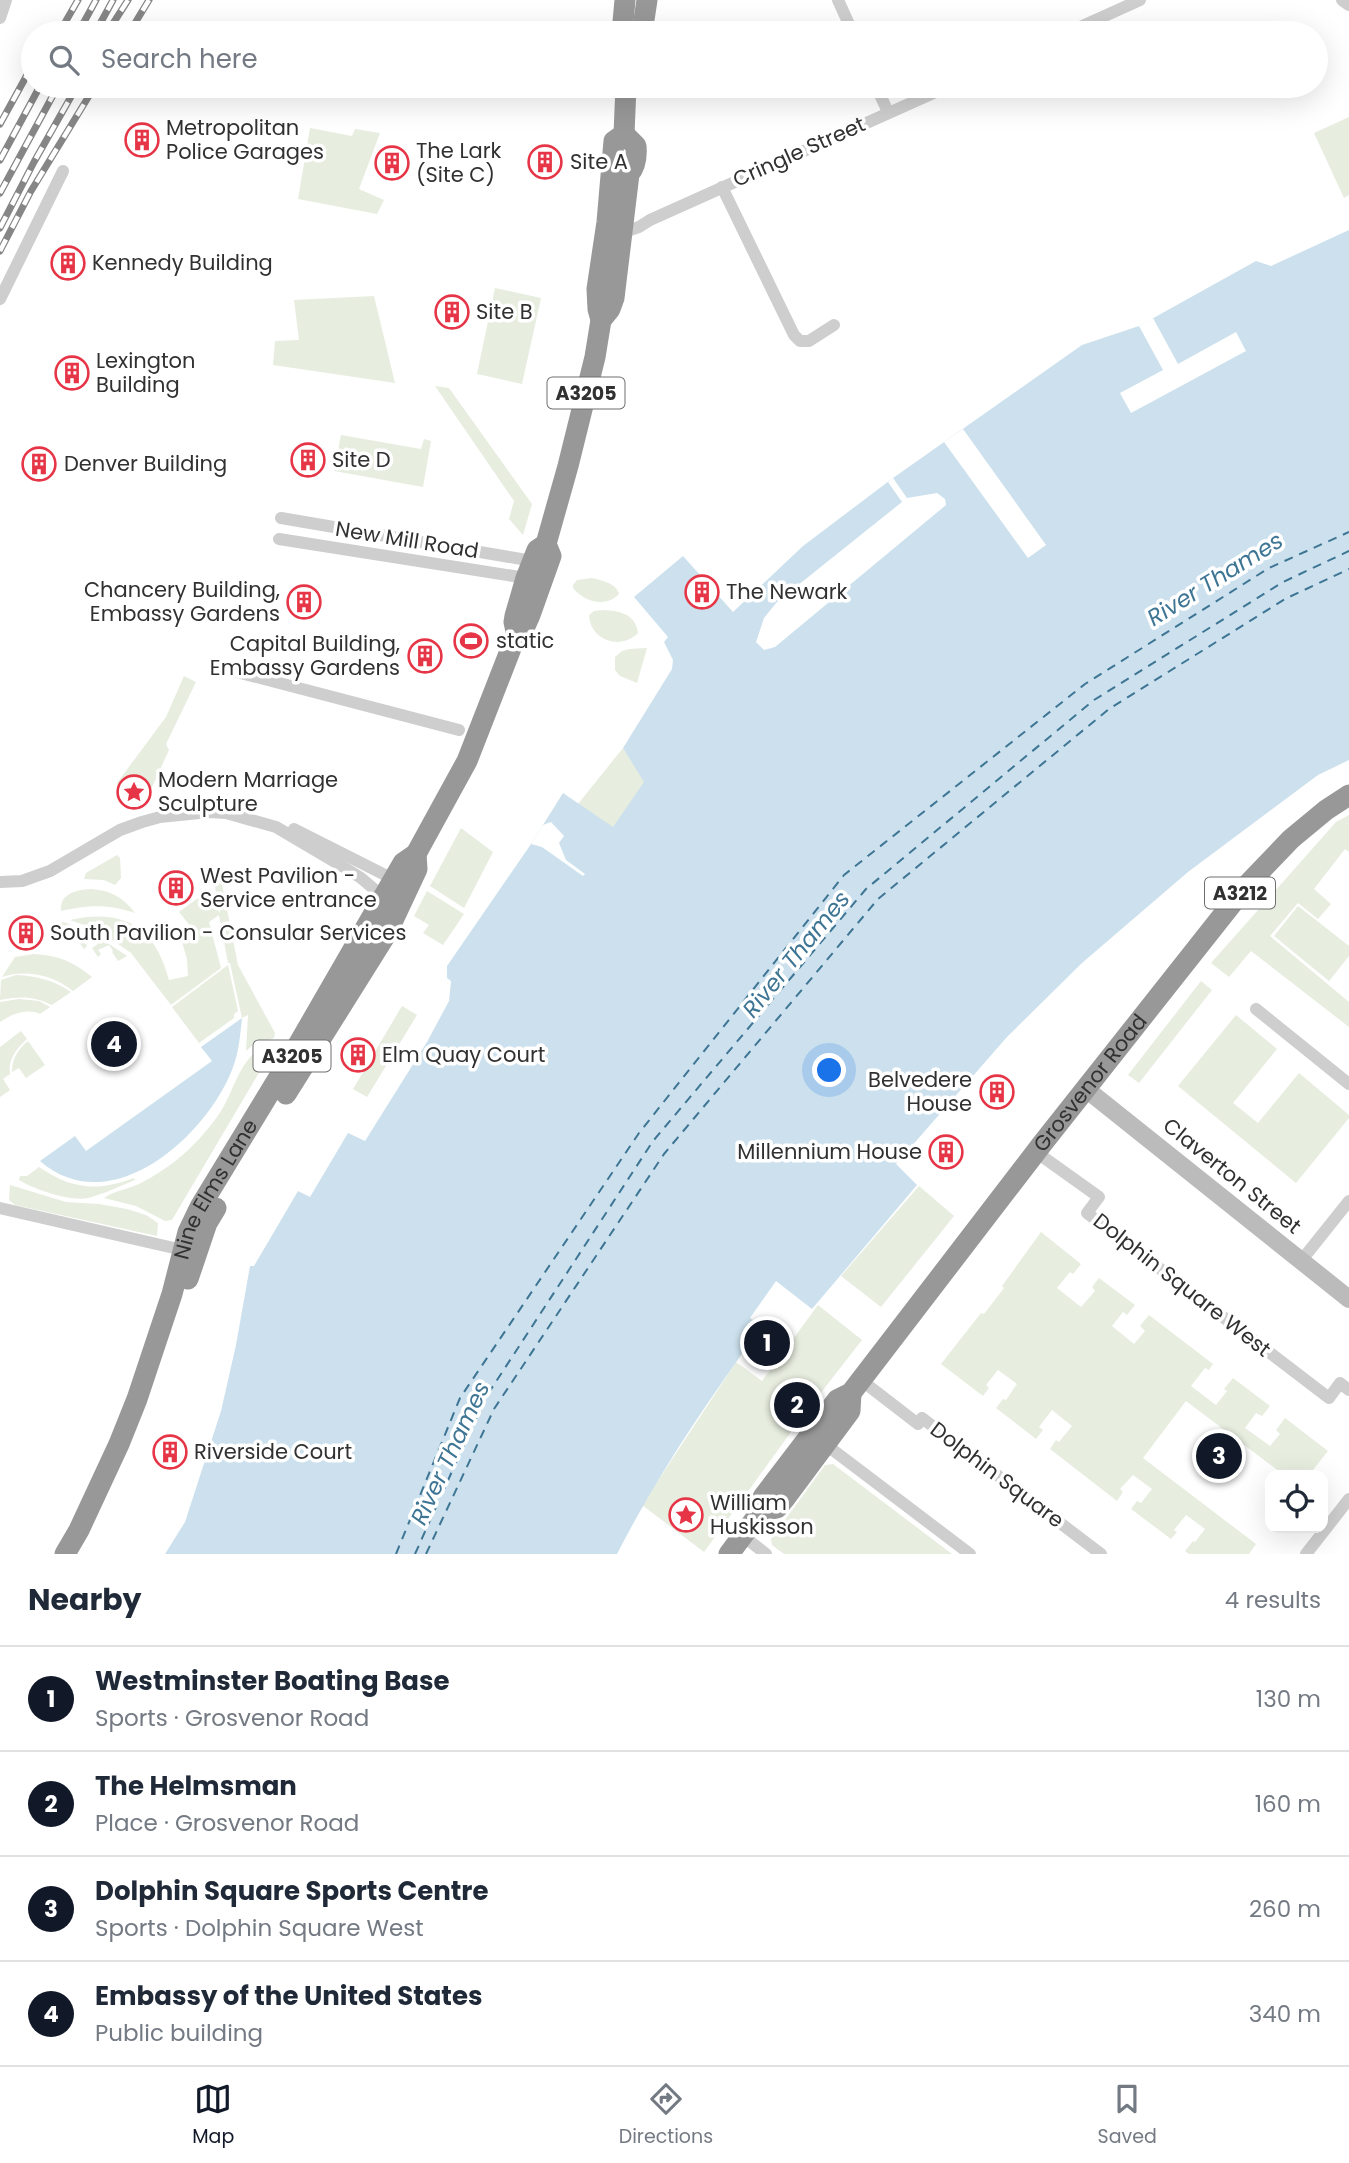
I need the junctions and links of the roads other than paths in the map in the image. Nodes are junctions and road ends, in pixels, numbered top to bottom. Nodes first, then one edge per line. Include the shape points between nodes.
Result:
1 (6, 0) edge
2 (625, 0) edge
3 (647, 0) edge
4 (838, 0) edge
5 (1140, 0) edge
6 (1342, 0) edge
7 (1349, 5) edge
8 (0, 18) edge
9 (623, 21) edge
10 (644, 21) edge
11 (848, 21) edge
12 (1094, 21) edge
13 (626, 98) edge
14 (882, 98) edge
15 (921, 98) edge
16 (888, 112) junction
17 (63, 171) dead end
18 (722, 187) junction
19 (614, 228) junction
20 (0, 299) edge
21 (834, 325) dead end
22 (281, 519) dead end
23 (279, 539) dead end
24 (546, 544) junction
25 (529, 570) junction
26 (517, 633) junction
27 (218, 667) dead end
28 (459, 730) dead end
29 (1349, 795) edge
30 (276, 827) junction
31 (0, 882) edge
32 (402, 883) junction
33 (391, 903) junction
34 (1256, 1009) dead end
35 (1349, 1084) edge
36 (1086, 1089) junction
37 (1036, 1152) junction
38 (1349, 1201) edge
39 (0, 1208) edge
40 (189, 1251) junction
41 (1301, 1261) junction
42 (1349, 1299) edge
43 (856, 1386) junction
44 (1344, 1387) edge
45 (825, 1444) junction
46 (1349, 1499) edge
47 (761, 1511) junction
48 (743, 1536) junction
49 (65, 1554) edge
50 (81, 1554) edge
51 (729, 1554) edge
52 (766, 1554) edge
53 (970, 1554) edge
54 (1101, 1554) edge
55 (1306, 1554) edge

1 - 8 street
2 - 9 highway
3 - 10 highway
4 - 11 street
5 - 12 street
6 - 7 street
13 - 19 highway, A3205 via 624,134 636,146 637,155
14 - 16 street
15 - 16 street, Cringle Street
16 - 18 street, Cringle Street
17 - 20 street
18 - 19 street, Cringle Street via 639,227
18 - 21 street via 794,335 809,341
19 - 24 highway, Nine Elms Lane / A3205 via 614,298 601,320
22 - 25 street, New Mill Road
23 - 25 street, New Mill Road
24 - 25 highway, Nine Elms Lane / A3205 via 537,550
24 - 26 highway, Nine Elms Lane / A3205 via 551,556 526,624
25 - 26 highway, Nine Elms Lane / A3205 via 513,622
26 - 32 highway, Nine Elms Lane / A3205 via 467,761 416,854 417,869
27 - 28 street
29 - 36 highway, Grosvenor Road / A3212 via 1291,839 1246,886
30 - 31 street via 226,813 160,817 120,830 50,871 22,881
30 - 32 street via 288,827
30 - 33 street via 361,878
32 - 33 highway, Nine Elms Lane / A3205
33 - 40 highway, Nine Elms Lane / A3205 via 387,933
34 - 35 street
36 - 37 highway, Grosvenor Road / A3212
36 - 41 street, Claverton Street
37 - 43 highway, Grosvenor Road / A3212
37 - 44 street, Dolphin Square West via 1099,1197 1087,1213 1329,1398
38 - 41 street
39 - 40 street
40 - 49 highway, Nine Elms Lane / A3205 via 119,1444
40 - 50 highway, Nine Elms Lane / A3205 via 153,1391
41 - 42 street, Claverton Street
43 - 45 highway, Grosvenor Road / A3212 via 850,1410
43 - 47 highway, Grosvenor Road / A3212 via 837,1400 803,1443 763,1497
43 - 54 street, Dolphin Square via 918,1424 922,1418
45 - 47 highway, Grosvenor Road / A3212 via 777,1508
45 - 53 street
46 - 55 street
47 - 48 highway, Grosvenor Road / A3212
48 - 51 highway, Grosvenor Road / A3212
48 - 52 street

